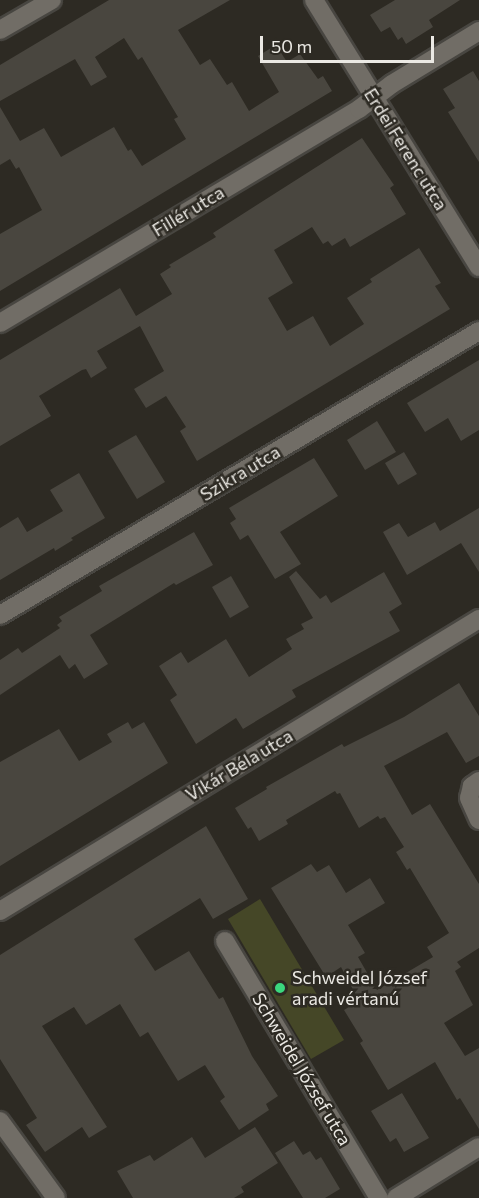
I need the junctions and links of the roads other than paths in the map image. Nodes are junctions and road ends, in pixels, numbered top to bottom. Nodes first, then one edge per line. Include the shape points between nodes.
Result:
1 (52, 0) edge
2 (315, 0) edge
3 (0, 30) edge
4 (479, 31) edge
5 (375, 97) junction
6 (479, 267) edge
7 (0, 322) edge
8 (479, 331) edge
9 (0, 615) edge
10 (479, 619) edge
11 (479, 781) edge
12 (479, 820) edge
13 (0, 911) edge
14 (225, 941) dead end
15 (0, 1120) edge
16 (479, 1147) edge
17 (56, 1198) edge
18 (379, 1198) edge
19 (396, 1198) edge

1 - 3 street
2 - 5 street, Erdei Ferenc utca
4 - 5 street, Fillér utca
5 - 6 street, Erdei Ferenc utca
5 - 7 street, Fillér utca
8 - 9 street, Szikra utca
10 - 13 street, Vikár Béla utca
11 - 12 street via 472,786 469,798
14 - 18 street, Schweidel József utca
15 - 17 street
16 - 19 street

